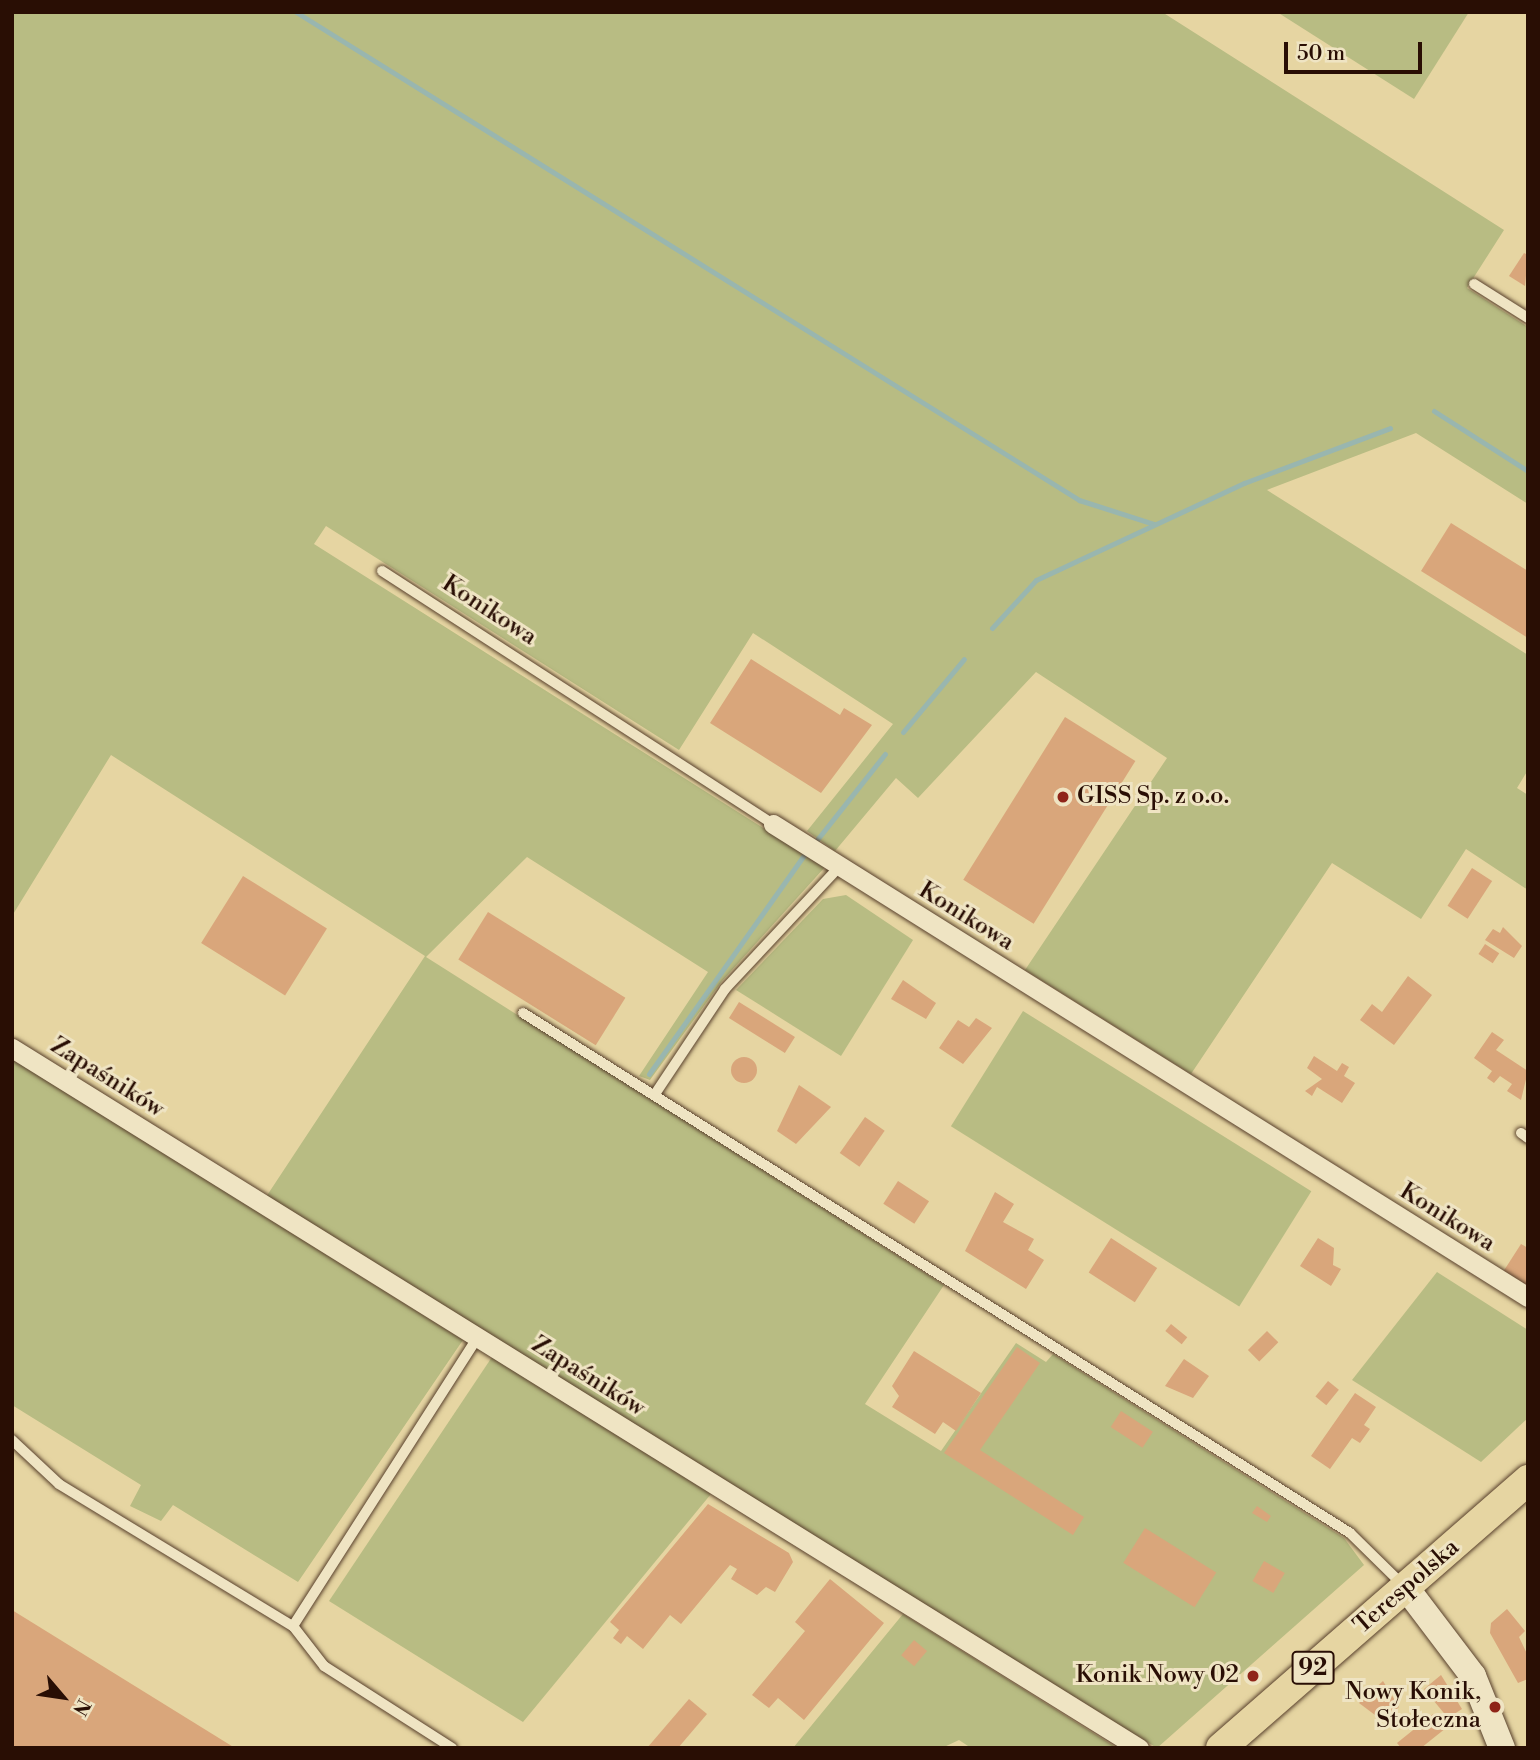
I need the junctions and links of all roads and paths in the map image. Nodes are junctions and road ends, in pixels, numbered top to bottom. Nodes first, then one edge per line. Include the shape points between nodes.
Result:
1 (1474, 284) dead end
2 (1528, 318) edge
3 (382, 571) dead end
4 (773, 824) joint
5 (840, 866) junction
6 (523, 1013) dead end
7 (12, 1048) edge
8 (655, 1094) junction
9 (1528, 1297) edge
10 (478, 1337) junction
11 (12, 1440) edge
12 (1528, 1480) edge
13 (1407, 1589) junction
14 (293, 1626) junction
15 (452, 1748) edge
16 (1139, 1748) edge
17 (1221, 1748) edge
18 (1502, 1748) edge

1 - 2 lane
3 - 4 lane, Konikowa
4 - 5 street, Konikowa
5 - 8 lane via 725,989
5 - 9 street, Konikowa
6 - 8 lane
7 - 10 street, Zapaśników
8 - 13 lane via 1350,1533
10 - 14 lane
10 - 16 street, Zapaśników
11 - 14 lane via 59,1484
12 - 13 main road, Terespolska / 92
13 - 17 main road, Terespolska / 92
13 - 18 street via 1473,1676
14 - 15 lane via 324,1666

